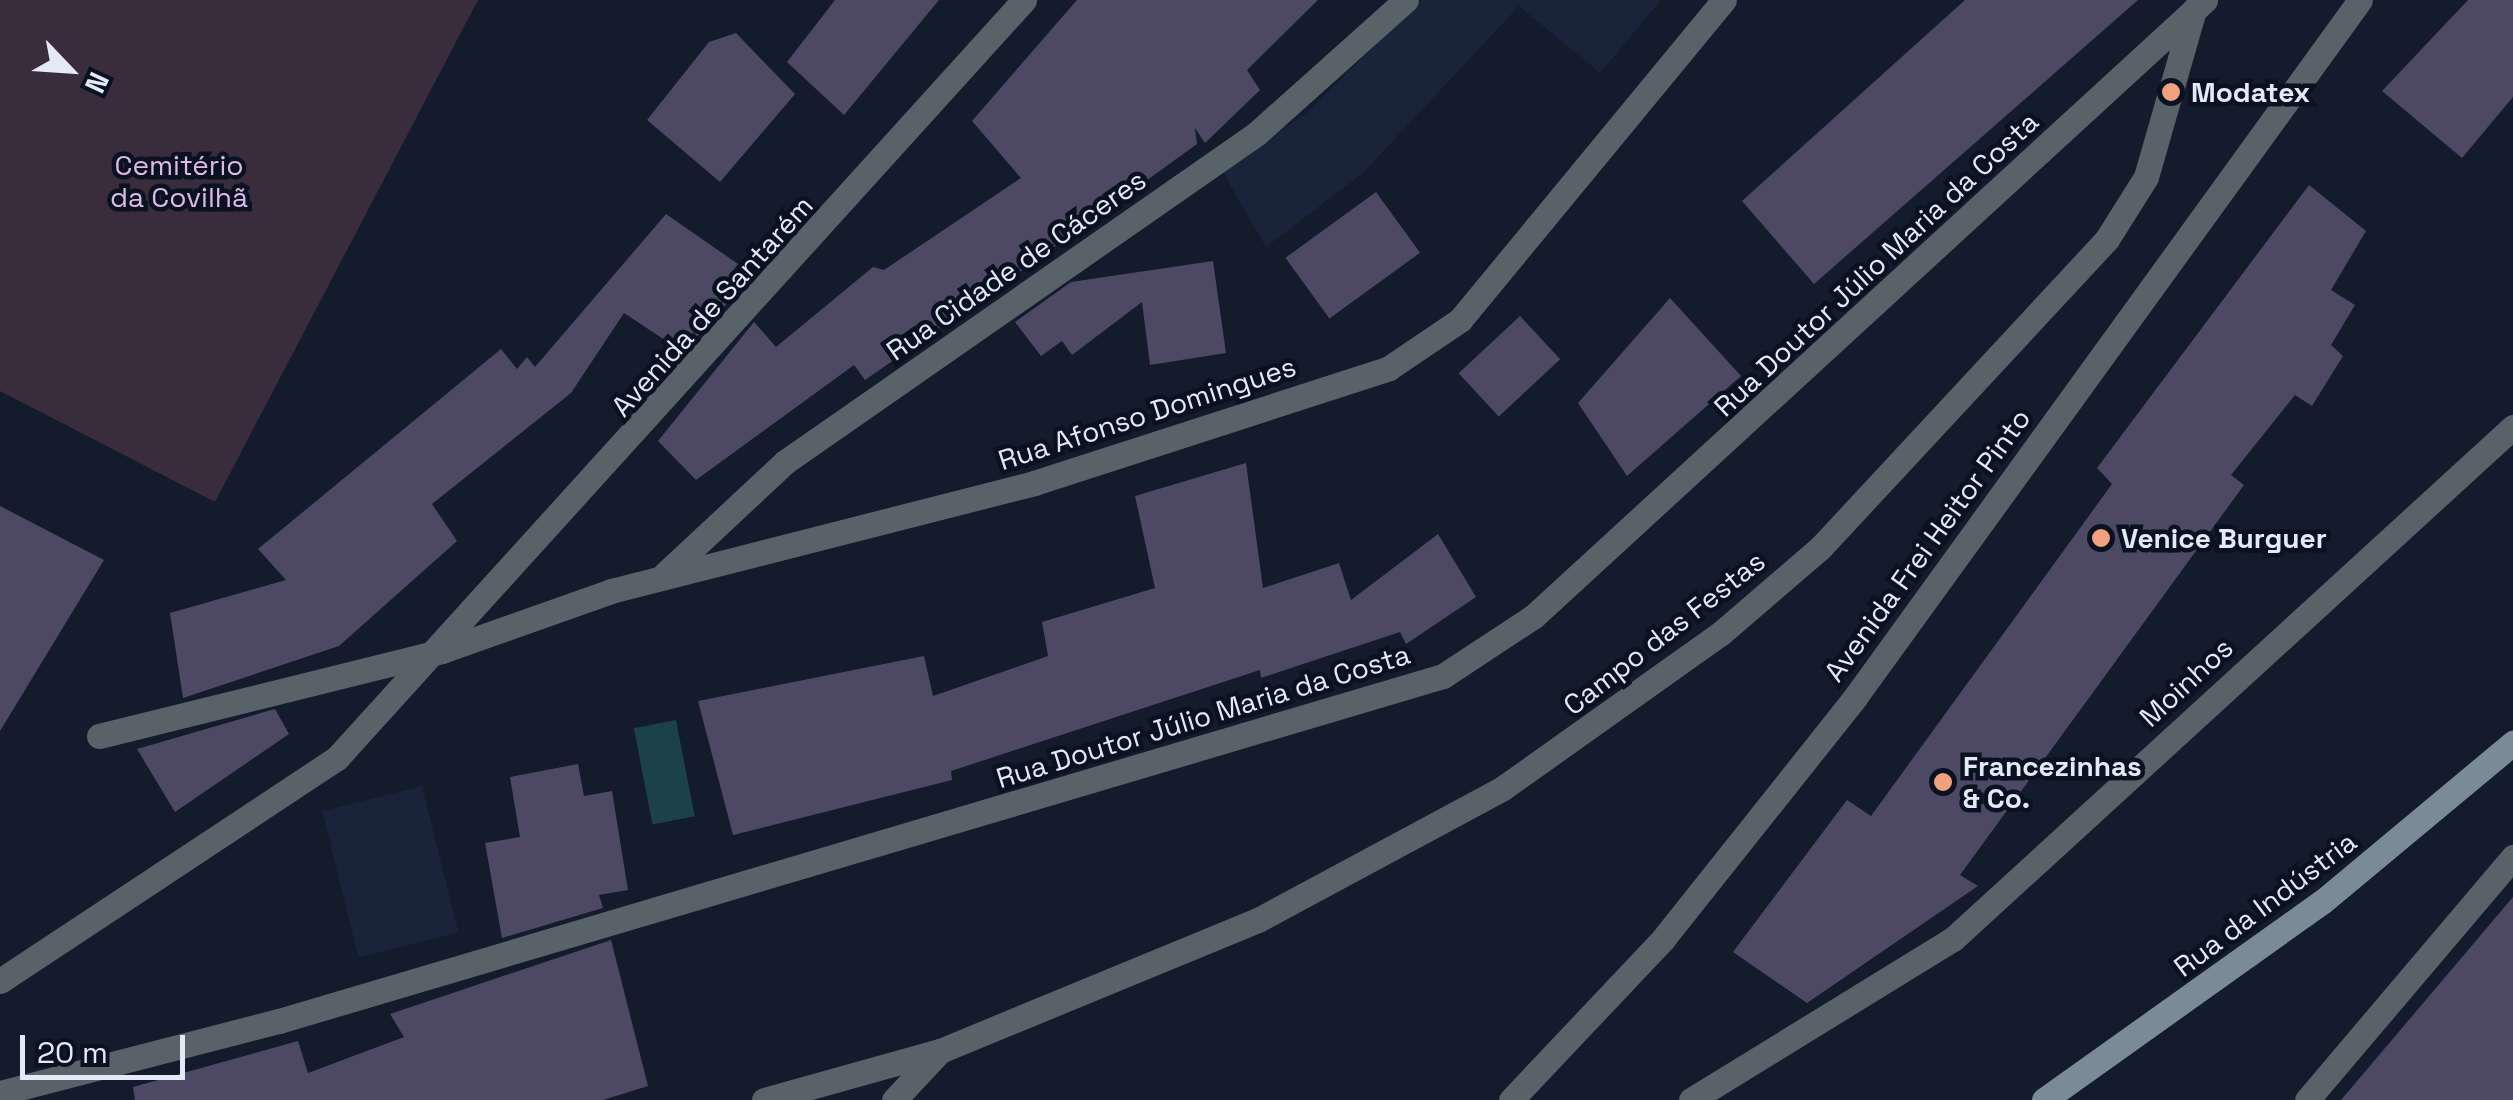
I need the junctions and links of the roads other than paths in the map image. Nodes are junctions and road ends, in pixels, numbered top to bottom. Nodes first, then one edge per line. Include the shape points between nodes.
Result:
1 (1024, 0) edge
2 (1406, 0) edge
3 (1724, 0) edge
4 (2360, 0) edge
5 (2200, 5) edge
6 (2513, 428) edge
7 (661, 578) junction
8 (442, 651) junction
9 (99, 736) dead end
10 (2513, 742) edge
11 (2513, 856) edge
12 (0, 981) edge
13 (940, 1051) junction
14 (0, 1093) edge
15 (764, 1100) edge
16 (894, 1100) edge
17 (1511, 1100) edge
18 (1692, 1100) edge
19 (2044, 1100) edge
20 (2308, 1100) edge

1 - 8 street, Avenida de Santarém
2 - 7 street, Rua Cidade de Cáceres via 1256,134 785,462
3 - 7 street, Rua Afonso Domingues via 1460,320 1389,368 1034,483
4 - 17 street, Avenida Frei Heitor Pinto via 1856,696 1663,939
5 - 13 street, Campo das Festas via 2146,177 2107,238 1848,519 1720,634 1503,788 1258,920
5 - 14 street, Rua Doutor Júlio Maria da Costa via 1534,616 1443,676 279,1021
6 - 18 street, Moinhos via 1953,939
7 - 8 street, Rua Afonso Domingues
8 - 9 street
8 - 12 street, Avenida de Santarém via 337,758
10 - 19 street, Rua da Indústria via 2322,902
11 - 20 street
13 - 15 street, Campo das Festas
13 - 16 street

